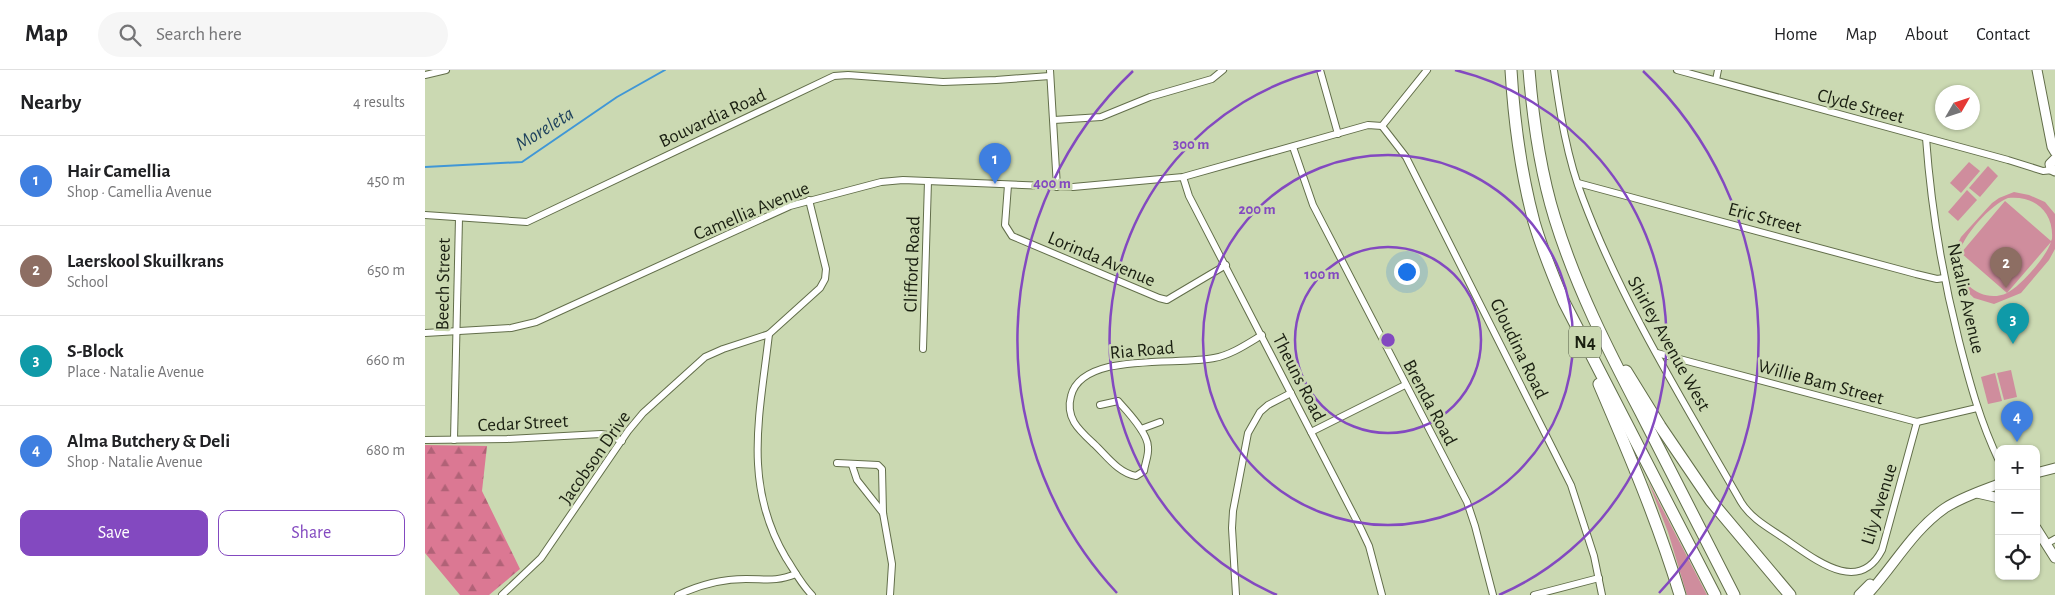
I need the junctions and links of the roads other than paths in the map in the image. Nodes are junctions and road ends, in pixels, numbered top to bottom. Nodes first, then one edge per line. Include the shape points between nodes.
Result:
1 (444, 70) edge
2 (1223, 70) edge
3 (1320, 70) edge
4 (1427, 70) edge
5 (1511, 70) edge
6 (1529, 70) edge
7 (1554, 70) edge
8 (1677, 70) edge
9 (1718, 70) edge
10 (2037, 70) edge
11 (1050, 73) edge
12 (425, 75) edge
13 (1716, 80) junction
14 (1054, 120) junction
15 (1382, 126) junction
16 (1338, 134) junction
17 (1926, 138) junction
18 (1293, 147) junction
19 (2053, 163) edge
20 (1183, 177) junction
21 (928, 181) junction
22 (1577, 183) junction
23 (1008, 186) junction
24 (1057, 187) junction
25 (809, 200) junction
26 (425, 215) edge
27 (459, 218) junction
28 (1225, 265) junction
29 (1944, 278) junction
30 (1564, 302) junction
31 (1598, 330) junction
32 (456, 332) junction
33 (425, 333) edge
34 (769, 334) junction
35 (1262, 335) junction
36 (923, 349) dead end
37 (1657, 353) junction
38 (1405, 385) junction
39 (1291, 393) junction
40 (1100, 405) dead end
41 (1977, 408) junction
42 (1160, 422) dead end
43 (1917, 422) junction
44 (1141, 429) junction
45 (1311, 432) junction
46 (425, 440) edge
47 (454, 440) junction
48 (622, 441) junction
49 (1995, 451) edge
50 (837, 463) dead end
51 (852, 465) junction
52 (2055, 468) edge
53 (2040, 472) edge
54 (1995, 486) edge
55 (1977, 493) junction
56 (1995, 497) edge
57 (883, 513) junction
58 (2040, 534) edge
59 (2055, 538) edge
60 (2040, 539) edge
61 (2046, 544) junction
62 (2055, 558) edge
63 (1885, 571) junction
64 (1845, 572) joint
65 (795, 574) junction
66 (1599, 578) junction
67 (502, 595) edge
68 (678, 595) edge
69 (812, 595) edge
70 (890, 595) edge
71 (1236, 595) edge
72 (1382, 595) edge
73 (1493, 595) edge
74 (1534, 595) edge
75 (1602, 595) edge
76 (1680, 595) edge
77 (1715, 595) edge
78 (1734, 595) edge
79 (1790, 595) edge
80 (1859, 595) edge
81 (1867, 595) edge

1 - 12 street
2 - 14 street via 1212,79 1150,97 1101,117
3 - 16 street
4 - 15 street
5 - 30 highway, N4 via 1526,189 1535,224
6 - 31 highway, N4 via 1535,131 1554,217
7 - 22 street, Shirley Avenue West
8 - 13 street, Clyde Street
9 - 13 street
10 - 19 main road
11 - 14 street
11 - 27 street, Bouvardia Road via 943,82 834,76 534,220 520,223
13 - 17 street, Clyde Street
14 - 24 street
15 - 16 street, Camellia Avenue via 1368,125
15 - 66 street, Gloudina Road via 1407,157 1567,478 1579,505
16 - 18 street, Camellia Avenue
17 - 19 street, Clyde Street via 2037,168
17 - 29 street, Natalie Avenue
18 - 20 street, Camellia Avenue
18 - 38 street, Brenda Road via 1313,205
20 - 24 street, Camellia Avenue
20 - 28 street, Theuns Road via 1189,196
21 - 23 street, Camellia Avenue
21 - 25 street, Camellia Avenue via 881,182
21 - 36 street, Clifford Road
22 - 29 street, Eric Street via 1916,274
22 - 37 street, Shirley Avenue West via 1623,291
23 - 24 street, Camellia Avenue
23 - 28 street, Lorinda Avenue via 1005,225 1012,236 1159,298 1167,300
25 - 32 street, Camellia Avenue via 536,322 511,328
25 - 34 street, Jacobson Drive via 826,269 825,279 820,288
26 - 27 street, Bouvardia Road
27 - 32 street, Beech Street
28 - 35 street, Theuns Road
29 - 41 street, Natalie Avenue
30 - 76 highway via 1641,482
30 - 77 highway, N4
31 - 78 highway, N4
31 - 79 highway via 1711,501
32 - 33 street, Camellia Avenue
32 - 47 street, Beech Street
34 - 48 street, Jacobson Drive via 705,357 643,413
34 - 65 street via 756,455 768,522
35 - 39 street, Theuns Road
35 - 44 street, Ria Road via 1214,358 1161,360 1099,369 1085,374 1077,382 1069,401 1069,412 1079,431 1122,470 1134,476 1144,471 1149,450
37 - 43 street, Willie Bam Street
37 - 64 street, Shirley Avenue West via 1745,509 1816,559
38 - 45 street
38 - 73 street, Brenda Road via 1467,502
39 - 45 street, Theuns Road
39 - 71 street via 1260,412 1248,433 1233,511
40 - 44 street via 1118,401
41 - 43 street, Willie Bam Street
41 - 49 street, Natalie Avenue
42 - 44 street
43 - 64 street, Lily Avenue via 1880,554 1867,568
45 - 72 street, Theuns Road via 1369,546
46 - 47 street, Cedar Street
47 - 48 street, Cedar Street via 608,434
48 - 67 street, Jacobson Drive via 541,558
50 - 51 street
51 - 57 street via 857,480
51 - 57 street via 881,467
52 - 53 main road
54 - 55 main road
55 - 56 main road
55 - 63 main road via 1933,517
57 - 70 street via 893,564
58 - 61 main road
59 - 61 street
60 - 61 main road
61 - 62 main road
63 - 80 main road
63 - 81 main road
65 - 68 street via 781,580 720,581
65 - 69 street
66 - 74 street
66 - 75 street, Gloudina Road

